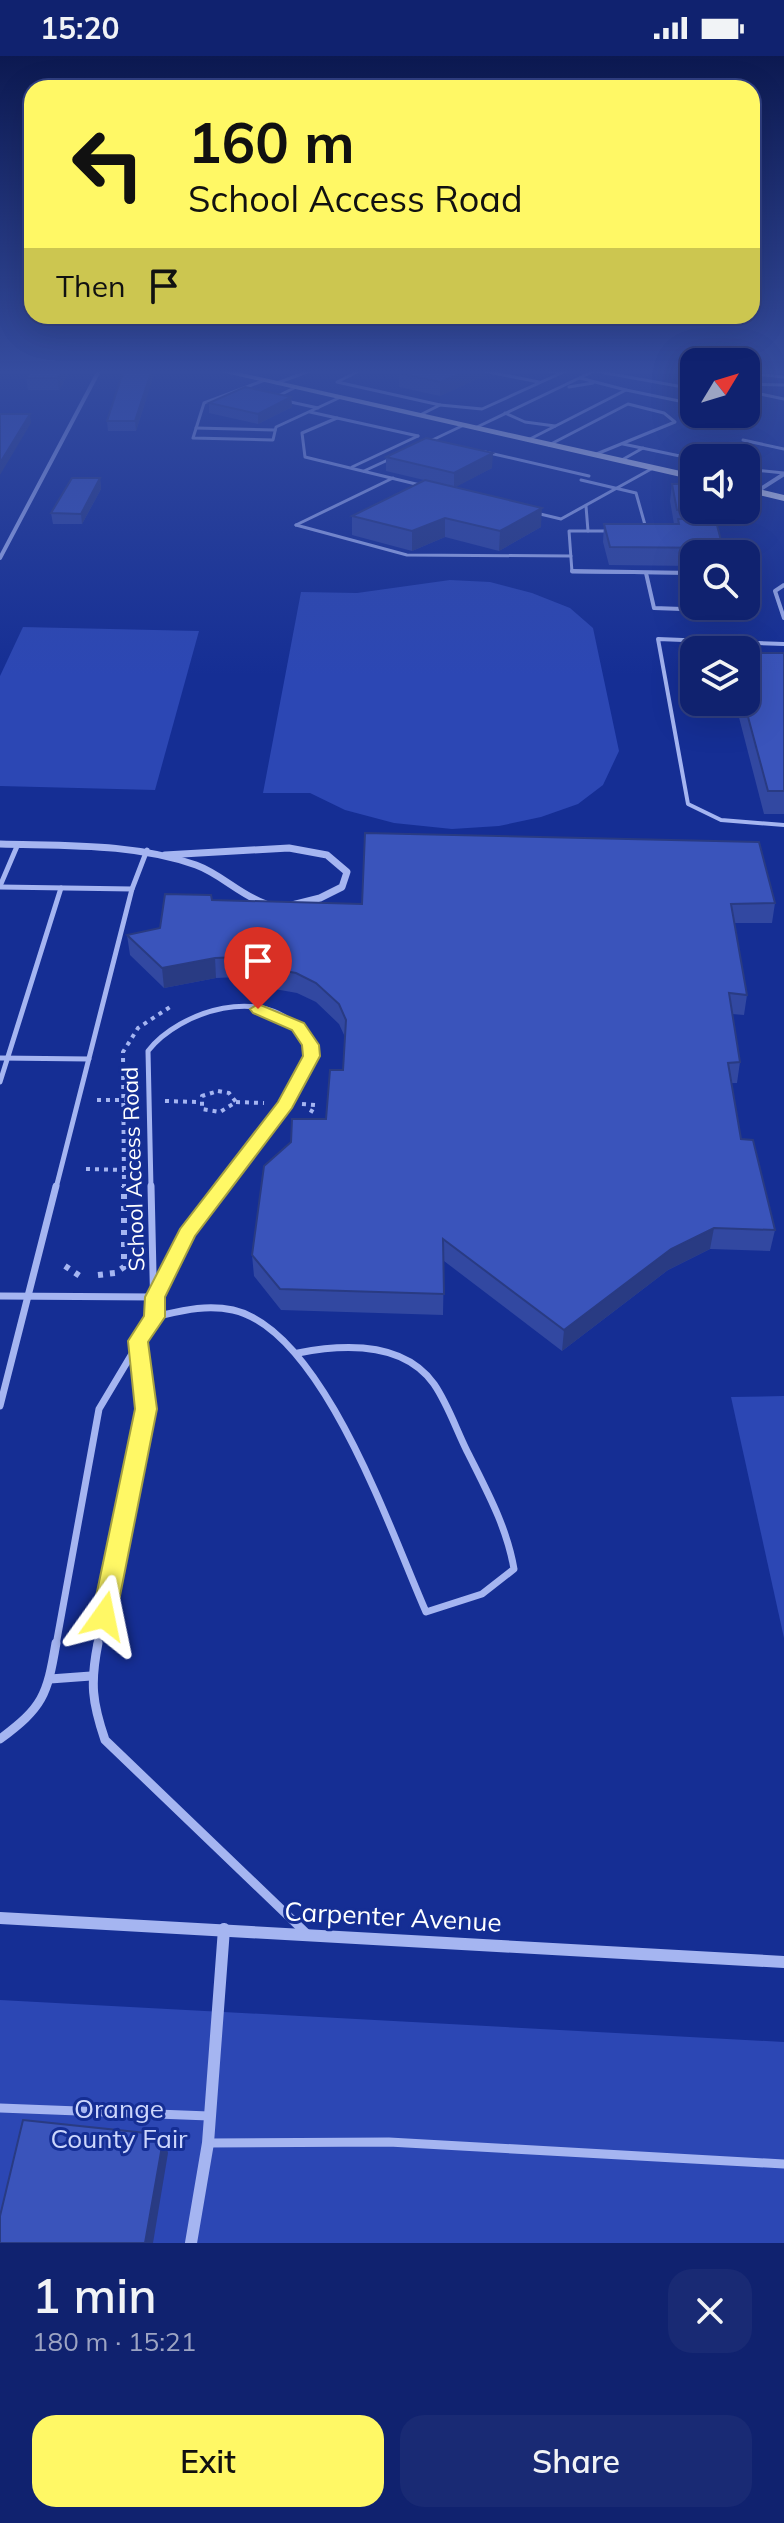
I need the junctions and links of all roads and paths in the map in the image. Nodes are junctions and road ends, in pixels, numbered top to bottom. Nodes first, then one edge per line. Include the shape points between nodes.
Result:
1 (46, 471) edge
2 (364, 471) edge
3 (567, 471) edge
4 (647, 471) edge
5 (762, 471) edge
6 (784, 474) edge
7 (393, 478) junction
8 (760, 486) edge
9 (617, 488) junction
10 (760, 492) edge
11 (421, 495) edge
12 (784, 498) edge
13 (586, 506) junction
14 (526, 511) edge
15 (352, 530) edge
16 (588, 531) junction
17 (618, 531) edge
18 (632, 531) edge
19 (647, 532) junction
20 (661, 532) edge
21 (338, 537) junction
22 (571, 556) junction
23 (0, 558) edge
24 (646, 573) junction
25 (680, 573) edge
26 (784, 585) edge
27 (680, 609) edge
28 (784, 618) edge
29 (784, 644) edge
30 (784, 825) edge
31 (0, 844) edge
32 (18, 844) junction
33 (147, 850) junction
34 (165, 855) junction
35 (0, 886) edge
36 (61, 888) junction
37 (132, 889) junction
38 (275, 905) edge
39 (288, 906) edge
40 (4, 1058) edge
41 (89, 1059) junction
42 (0, 1082) edge
43 (218, 1091) joint
44 (86, 1169) dead end
45 (124, 1170) dead end
46 (28, 1295) junction
47 (0, 1296) edge
48 (155, 1297) junction
49 (154, 1317) junction
50 (138, 1341) junction
51 (298, 1353) junction
52 (0, 1406) edge
53 (91, 1676) junction
54 (50, 1679) junction
55 (0, 1739) edge
56 (0, 1918) edge
57 (224, 1929) junction
58 (311, 1938) junction
59 (784, 1962) edge
60 (0, 2108) edge
61 (209, 2116) junction
62 (208, 2143) junction
63 (784, 2164) edge
64 (191, 2243) edge

1 - 23 street
2 - 7 lane
3 - 9 lane
4 - 9 lane
5 - 6 lane
6 - 8 street
7 - 11 lane via 435,488
7 - 21 lane via 296,525
9 - 13 lane
9 - 19 lane via 636,493
10 - 12 main road
13 - 14 lane via 561,519
13 - 16 lane
15 - 21 lane
16 - 17 lane
16 - 22 lane via 569,531
18 - 19 lane
19 - 20 lane
21 - 22 lane via 407,555
22 - 24 lane via 572,572
24 - 25 lane
24 - 27 lane via 654,608
26 - 28 lane via 775,591
29 - 30 lane via 658,639 688,804 701,816
31 - 32 street
32 - 33 street
32 - 35 lane
33 - 34 street
33 - 37 lane
34 - 38 street via 201,867 243,895
34 - 39 street via 289,848 327,855 347,872 342,887
35 - 36 lane
36 - 37 lane
36 - 40 lane
37 - 41 lane
40 - 41 lane
40 - 42 lane
41 - 46 lane
43 - 43 path via 229,1093 236,1102 218,1113 202,1109 202,1096
44 - 45 path
46 - 47 lane
46 - 48 lane
46 - 52 lane
48 - 48 lane, School Access Road via 187,1233 285,1104 311,1056 298,1027 274,1013 232,1007 189,1015 162,1030 148,1051
48 - 49 lane, School Access Road
49 - 50 lane
49 - 51 lane via 179,1308 222,1307 273,1330
50 - 53 lane via 146,1409
50 - 54 lane via 99,1409
51 - 51 lane via 331,1398 426,1612 482,1594 514,1569 510,1537 431,1380 404,1360 374,1348 330,1346
53 - 54 lane
53 - 58 lane via 93,1704 105,1740
54 - 55 lane via 33,1715
56 - 57 street, Carpenter Avenue
57 - 58 street, Carpenter Avenue
57 - 61 street
58 - 59 street, Carpenter Avenue
60 - 61 lane
61 - 62 street
62 - 63 lane via 389,2142
62 - 64 street

